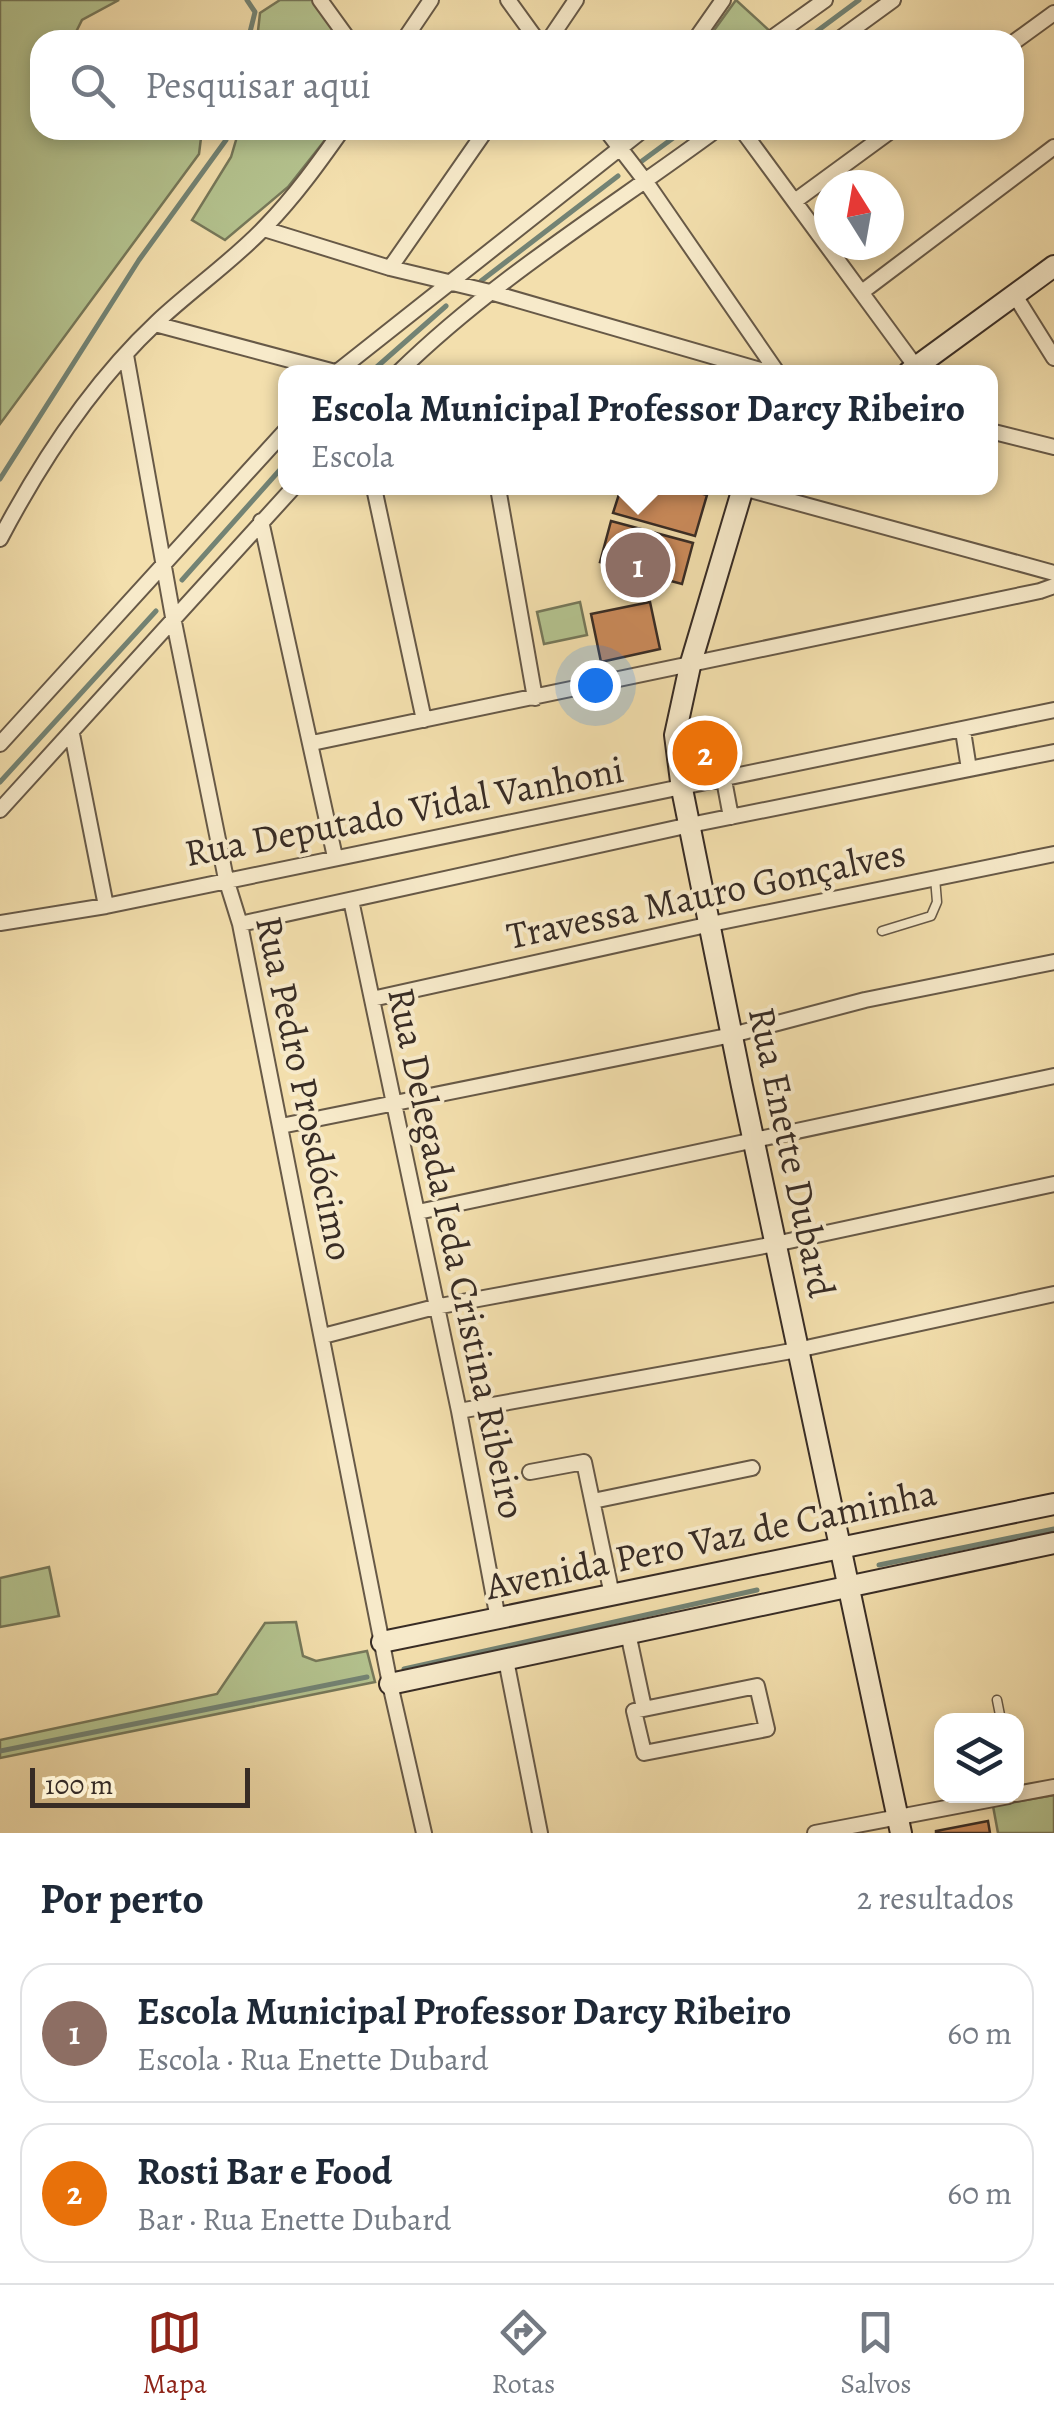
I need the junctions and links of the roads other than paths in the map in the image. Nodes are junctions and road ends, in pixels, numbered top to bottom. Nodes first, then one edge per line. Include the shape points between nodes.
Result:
1 (320, 0) edge
2 (431, 0) edge
3 (508, 0) edge
4 (576, 0) edge
5 (723, 0) edge
6 (826, 0) edge
7 (892, 0) edge
8 (1054, 13) edge
9 (342, 30) edge
10 (411, 30) edge
11 (530, 30) edge
12 (556, 30) edge
13 (703, 30) edge
14 (783, 30) edge
15 (852, 30) edge
16 (1024, 35) edge
17 (335, 140) edge
18 (479, 140) edge
19 (614, 140) edge
20 (626, 140) edge
21 (630, 140) edge
22 (703, 140) edge
23 (749, 140) edge
24 (878, 140) edge
25 (1054, 147) edge
26 (620, 148) junction
27 (646, 182) junction
28 (794, 200) junction
29 (264, 228) junction
30 (1054, 266) edge
31 (390, 268) junction
32 (448, 282) junction
33 (490, 292) junction
34 (862, 292) junction
35 (1014, 294) junction
36 (155, 324) junction
37 (126, 356) junction
38 (1054, 358) edge
39 (310, 365) edge
40 (345, 365) edge
41 (407, 365) edge
42 (743, 365) edge
43 (772, 365) edge
44 (910, 365) edge
45 (920, 365) edge
46 (998, 433) edge
47 (278, 439) edge
48 (1054, 447) edge
49 (286, 495) edge
50 (376, 495) edge
51 (499, 495) edge
52 (741, 495) edge
53 (769, 495) edge
54 (261, 521) junction
55 (0, 539) edge
56 (164, 566) junction
57 (1054, 573) edge
58 (1054, 586) edge
59 (172, 616) junction
60 (690, 666) junction
61 (535, 698) junction
62 (1054, 710) edge
63 (424, 720) junction
64 (963, 731) junction
65 (72, 734) junction
66 (0, 744) edge
67 (312, 744) junction
68 (1054, 752) edge
69 (969, 769) junction
70 (724, 780) junction
71 (682, 789) junction
72 (0, 810) edge
73 (731, 817) junction
74 (690, 825) junction
75 (1054, 854) edge
76 (335, 857) junction
77 (935, 878) junction
78 (226, 879) junction
79 (351, 900) junction
80 (106, 906) junction
81 (0, 923) edge
82 (240, 924) junction
83 (710, 924) junction
84 (882, 931) dead end
85 (1054, 962) edge
86 (372, 999) junction
87 (732, 1035) junction
88 (1054, 1076) edge
89 (395, 1105) junction
90 (281, 1126) junction
91 (753, 1142) junction
92 (1054, 1184) edge
93 (418, 1212) junction
94 (775, 1244) junction
95 (1054, 1294) edge
96 (435, 1307) junction
97 (323, 1336) junction
98 (797, 1350) junction
99 (459, 1411) junction
100 (752, 1468) dead end
101 (530, 1472) dead end
102 (593, 1501) junction
103 (1054, 1504) edge
104 (1054, 1543) edge
105 (841, 1547) junction
106 (848, 1585) junction
107 (612, 1595) junction
108 (498, 1619) junction
109 (628, 1633) junction
110 (382, 1642) junction
111 (506, 1660) junction
112 (390, 1684) junction
113 (997, 1700) dead end
114 (644, 1708) junction
115 (1000, 1713) edge
116 (1054, 1787) edge
117 (1024, 1793) edge
118 (983, 1803) edge
119 (900, 1825) edge
120 (424, 1833) edge
121 (540, 1833) edge
122 (815, 1833) edge

1 - 9 street
2 - 10 street
3 - 11 street
4 - 12 street
5 - 13 street
6 - 14 street
7 - 15 street
8 - 16 street
17 - 29 street
18 - 31 street
19 - 26 street
20 - 26 street
21 - 26 street
22 - 27 street
23 - 28 street
24 - 28 street
25 - 34 street
26 - 27 street
26 - 32 street
27 - 33 street
27 - 43 street
28 - 34 street
29 - 31 street
29 - 36 street
30 - 35 street
31 - 32 street
32 - 33 street
32 - 40 street
33 - 41 street
33 - 42 street
34 - 44 street
35 - 38 street
35 - 45 street
36 - 37 street
36 - 39 street
37 - 55 street via 31,480
37 - 56 street, Rua Pedro Prosdócimo
46 - 48 street
47 - 56 street
49 - 54 street
50 - 63 street
51 - 61 street
52 - 60 street, Rua Enette Dubard
53 - 57 street
54 - 59 street
54 - 67 street
56 - 59 street, Rua Pedro Prosdócimo
56 - 66 street
58 - 60 street
59 - 65 street
59 - 78 street, Rua Pedro Prosdócimo
60 - 61 street
60 - 71 street, Rua Enette Dubard via 674,735
61 - 63 street
62 - 64 street, Rua Deputado Vidal Vanhoni
63 - 67 street
64 - 69 street
64 - 70 street, Rua Deputado Vidal Vanhoni
65 - 72 street
65 - 80 street
67 - 76 street
68 - 69 street, Rua Deputado Vidal Vanhoni
69 - 73 street, Rua Deputado Vidal Vanhoni
70 - 71 street, Rua Deputado Vidal Vanhoni
70 - 73 street
71 - 74 street, Rua Enette Dubard
71 - 76 street, Rua Deputado Vidal Vanhoni
73 - 74 street, Rua Deputado Vidal Vanhoni
74 - 79 street, Rua Deputado Vidal Vanhoni
74 - 83 street, Rua Enette Dubard
75 - 77 street, Travessa Mauro Gonçalves
76 - 78 street, Rua Deputado Vidal Vanhoni
77 - 83 street, Travessa Mauro Gonçalves
77 - 84 lane via 931,916
78 - 80 street, Rua Deputado Vidal Vanhoni
78 - 82 street, Rua Pedro Prosdócimo
79 - 82 street, Rua Deputado Vidal Vanhoni
79 - 86 street, Rua Delegada Ieda Cristina Ribeiro
80 - 81 street, Rua Deputado Vidal Vanhoni
82 - 90 street, Rua Pedro Prosdócimo
83 - 86 street, Travessa Mauro Gonçalves
83 - 87 street, Rua Enette Dubard
85 - 87 street
86 - 89 street, Rua Delegada Ieda Cristina Ribeiro
87 - 89 street
87 - 91 street, Rua Enette Dubard
88 - 91 street
89 - 90 street
89 - 93 street, Rua Delegada Ieda Cristina Ribeiro
90 - 97 street, Rua Pedro Prosdócimo
91 - 93 street
91 - 94 street, Rua Enette Dubard
92 - 94 street
93 - 96 street, Rua Delegada Ieda Cristina Ribeiro
94 - 96 street
94 - 98 street, Rua Enette Dubard
95 - 98 street
96 - 97 street
96 - 99 street, Rua Delegada Ieda Cristina Ribeiro
97 - 110 street, Rua Pedro Prosdócimo
98 - 99 street
98 - 105 street, Rua Enette Dubard
99 - 108 street, Rua Delegada Ieda Cristina Ribeiro
100 - 102 street
101 - 102 street via 584,1462
102 - 107 street
103 - 105 street, Avenida Pero Vaz de Caminha
104 - 106 street, Avenida Pero Vaz de Caminha
105 - 106 street, Rua Enette Dubard
105 - 107 street, Avenida Pero Vaz de Caminha
106 - 109 street, Avenida Pero Vaz de Caminha
106 - 119 street, Rua Enette Dubard
107 - 108 street, Avenida Pero Vaz de Caminha
108 - 110 street, Avenida Pero Vaz de Caminha
109 - 111 street, Avenida Pero Vaz de Caminha
109 - 114 street
110 - 112 street, Rua Pedro Prosdócimo
111 - 112 street, Avenida Pero Vaz de Caminha
111 - 121 street
112 - 120 street, Rua Pedro Prosdócimo
113 - 115 lane
114 - 114 street via 634,1710 644,1753 767,1729 756,1686
116 - 117 street
118 - 119 street
119 - 122 street

